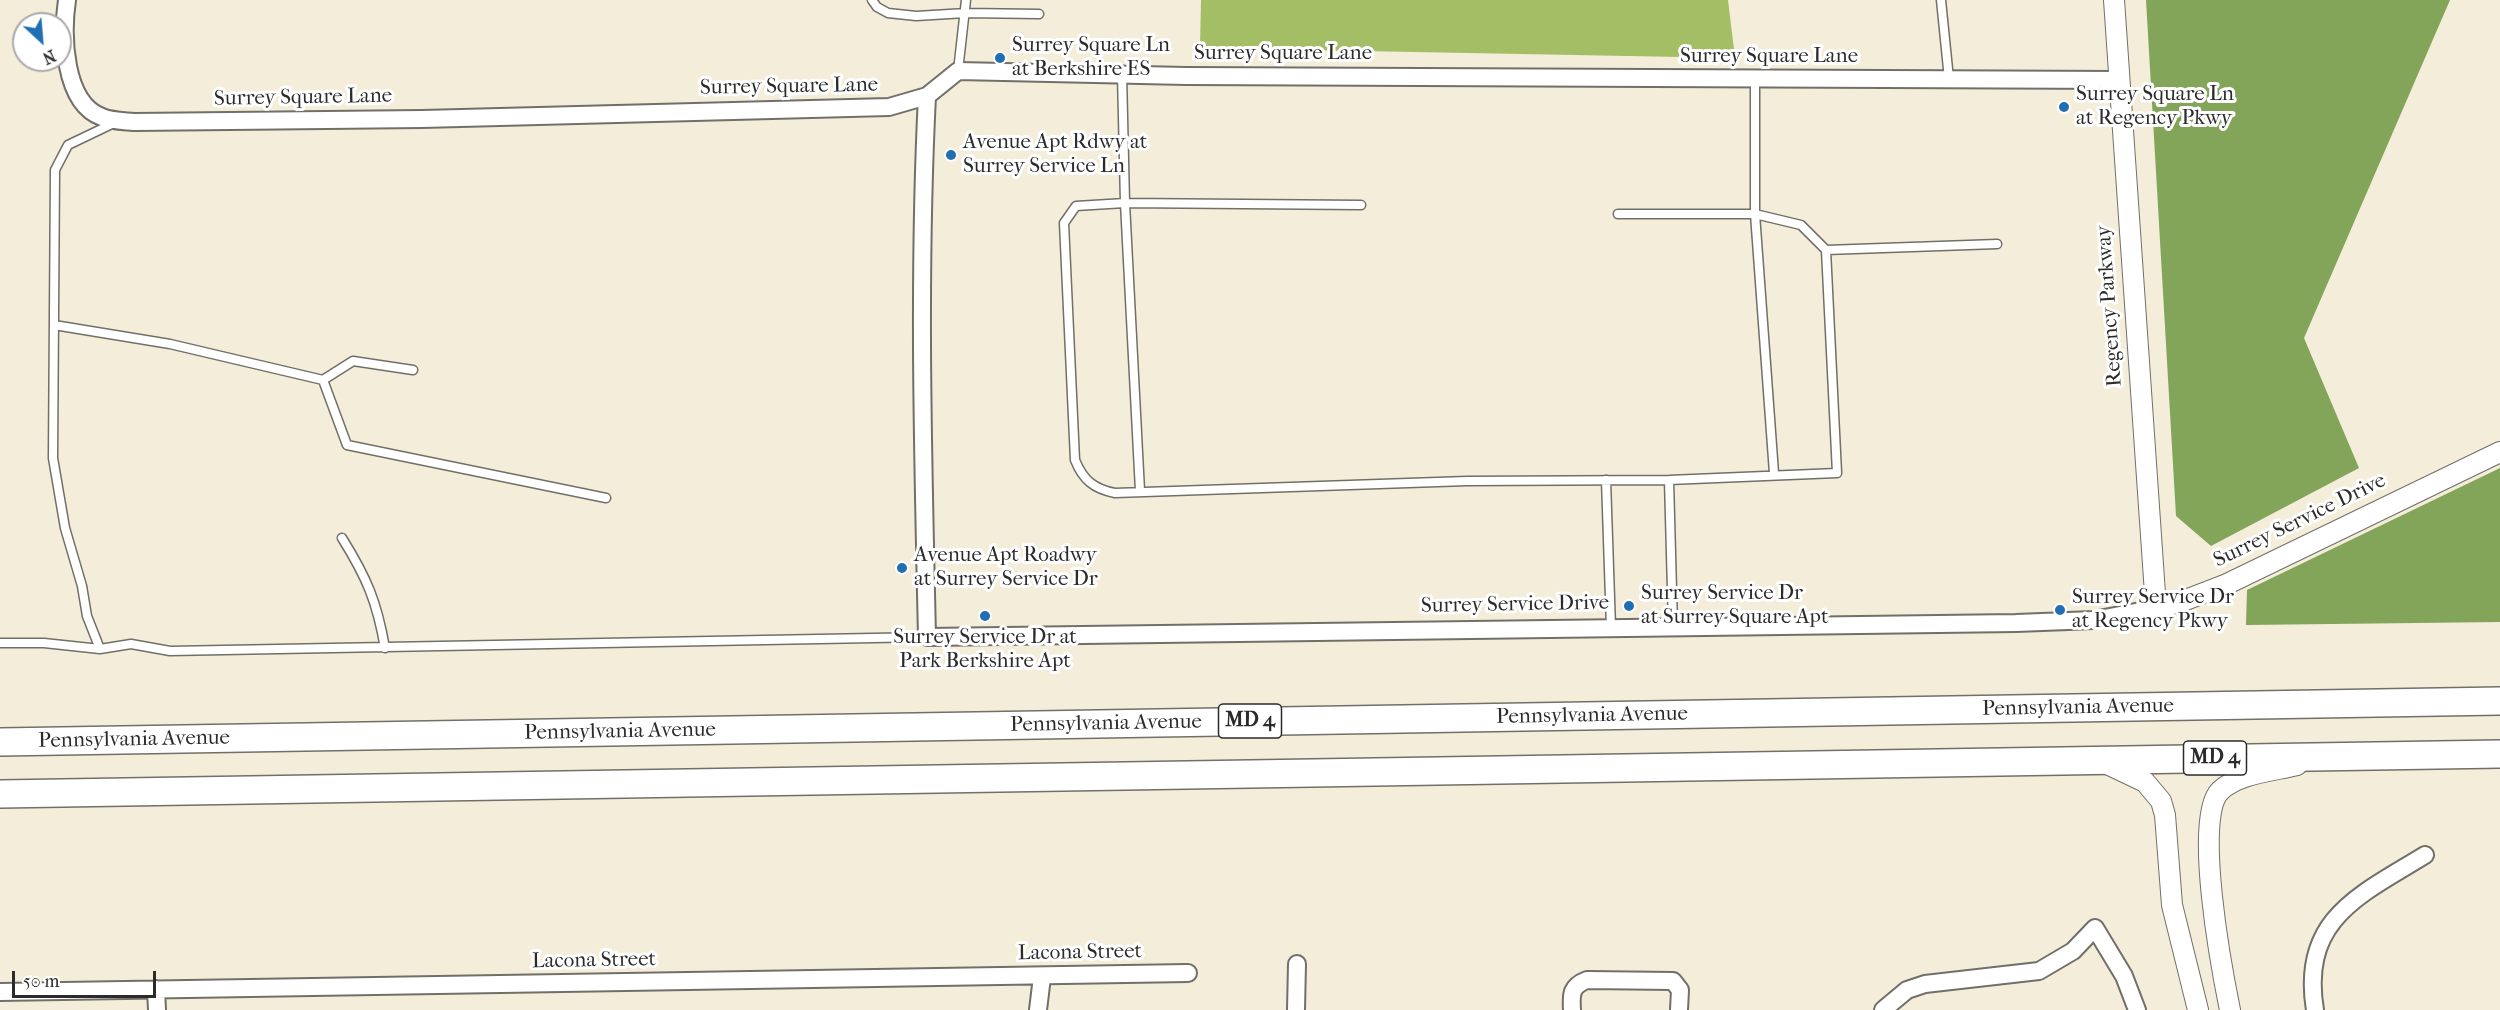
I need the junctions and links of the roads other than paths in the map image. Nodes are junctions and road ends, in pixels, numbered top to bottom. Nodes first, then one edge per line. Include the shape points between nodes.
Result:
1 (67, 0) edge
2 (872, 0) edge
3 (966, 0) edge
4 (1941, 0) edge
5 (2114, 0) edge
6 (966, 13) junction
7 (1040, 14) dead end
8 (958, 72) junction
9 (1122, 74) junction
10 (1949, 79) junction
11 (1755, 80) junction
12 (2119, 80) junction
13 (927, 96) junction
14 (127, 121) junction
15 (1125, 203) junction
16 (1361, 205) dead end
17 (1618, 214) dead end
18 (1755, 214) junction
19 (1997, 244) dead end
20 (1826, 250) junction
21 (54, 325) junction
22 (413, 370) dead end
23 (323, 380) junction
24 (2500, 452) edge
25 (1774, 473) junction
26 (1606, 480) junction
27 (1670, 480) junction
28 (1140, 491) junction
29 (606, 498) dead end
30 (342, 538) dead end
31 (2156, 608) junction
32 (1673, 627) junction
33 (1611, 628) junction
34 (927, 637) junction
35 (0, 643) edge
36 (385, 648) junction
37 (100, 649) junction
38 (2500, 700) edge
39 (0, 742) edge
40 (2500, 754) edge
41 (2331, 757) junction
42 (2099, 760) junction
43 (0, 795) edge
44 (2425, 855) dead end
45 (1297, 964) dead end
46 (1188, 973) dead end
47 (1042, 977) junction
48 (156, 989) junction
49 (0, 992) edge
50 (157, 1010) edge
51 (1038, 1010) edge
52 (1296, 1010) edge
53 (1572, 1010) edge
54 (1679, 1010) edge
55 (1882, 1010) edge
56 (2137, 1010) edge
57 (2198, 1010) edge
58 (2230, 1010) edge
59 (2315, 1010) edge

1 - 14 street, Surrey Square Lane via 64,18 72,86 78,99 102,117
2 - 6 lane via 888,13
3 - 6 lane
4 - 10 lane
5 - 12 street, Regency Parkway
6 - 7 lane
6 - 8 lane
8 - 9 street, Surrey Square Lane
8 - 13 street, Surrey Square Lane
9 - 11 street, Surrey Square Lane
9 - 15 lane
10 - 11 street, Surrey Square Lane
10 - 12 street, Surrey Square Lane
11 - 18 lane
12 - 31 street, Regency Parkway
13 - 14 street, Surrey Square Lane via 889,107 422,119
13 - 34 street via 921,346
14 - 21 lane via 68,145 55,170
15 - 16 lane
15 - 28 lane
15 - 28 lane via 1076,206 1064,223 1075,460 1081,474 1097,489 1115,493
17 - 18 lane
18 - 20 lane via 1801,225
18 - 25 lane
19 - 20 lane
20 - 25 lane via 1838,473
21 - 23 lane via 170,344
21 - 37 lane via 53,458 65,528 87,616
22 - 23 lane via 352,361
23 - 29 lane via 347,445
24 - 31 street, Surrey Service Drive via 2207,593
25 - 27 lane
26 - 27 lane
26 - 28 lane
26 - 33 lane
27 - 32 lane
30 - 36 lane via 361,569 378,610
31 - 32 street, Surrey Service Drive via 2114,618 2061,621
32 - 33 street, Surrey Service Drive
33 - 34 street, Surrey Service Drive
34 - 36 lane
35 - 37 lane
36 - 37 lane via 170,651 131,644
38 - 39 highway, Pennsylvania Avenue / MD 4
40 - 41 highway, MD 4
41 - 42 highway, MD 4
41 - 58 street via 2232,782 2211,805 2215,923
42 - 43 highway, MD 4
42 - 57 street via 2145,782 2161,801 2172,905
44 - 59 street via 2364,892 2331,921 2315,963
45 - 52 street
46 - 47 street, Lacona Street
47 - 48 street, Lacona Street
47 - 51 street
48 - 49 street, Lacona Street
48 - 50 street
53 - 54 street via 1571,992 1587,980 1673,981 1680,990
55 - 56 street via 1906,990 1924,984 2039,971 2073,951 2095,928 2124,976

